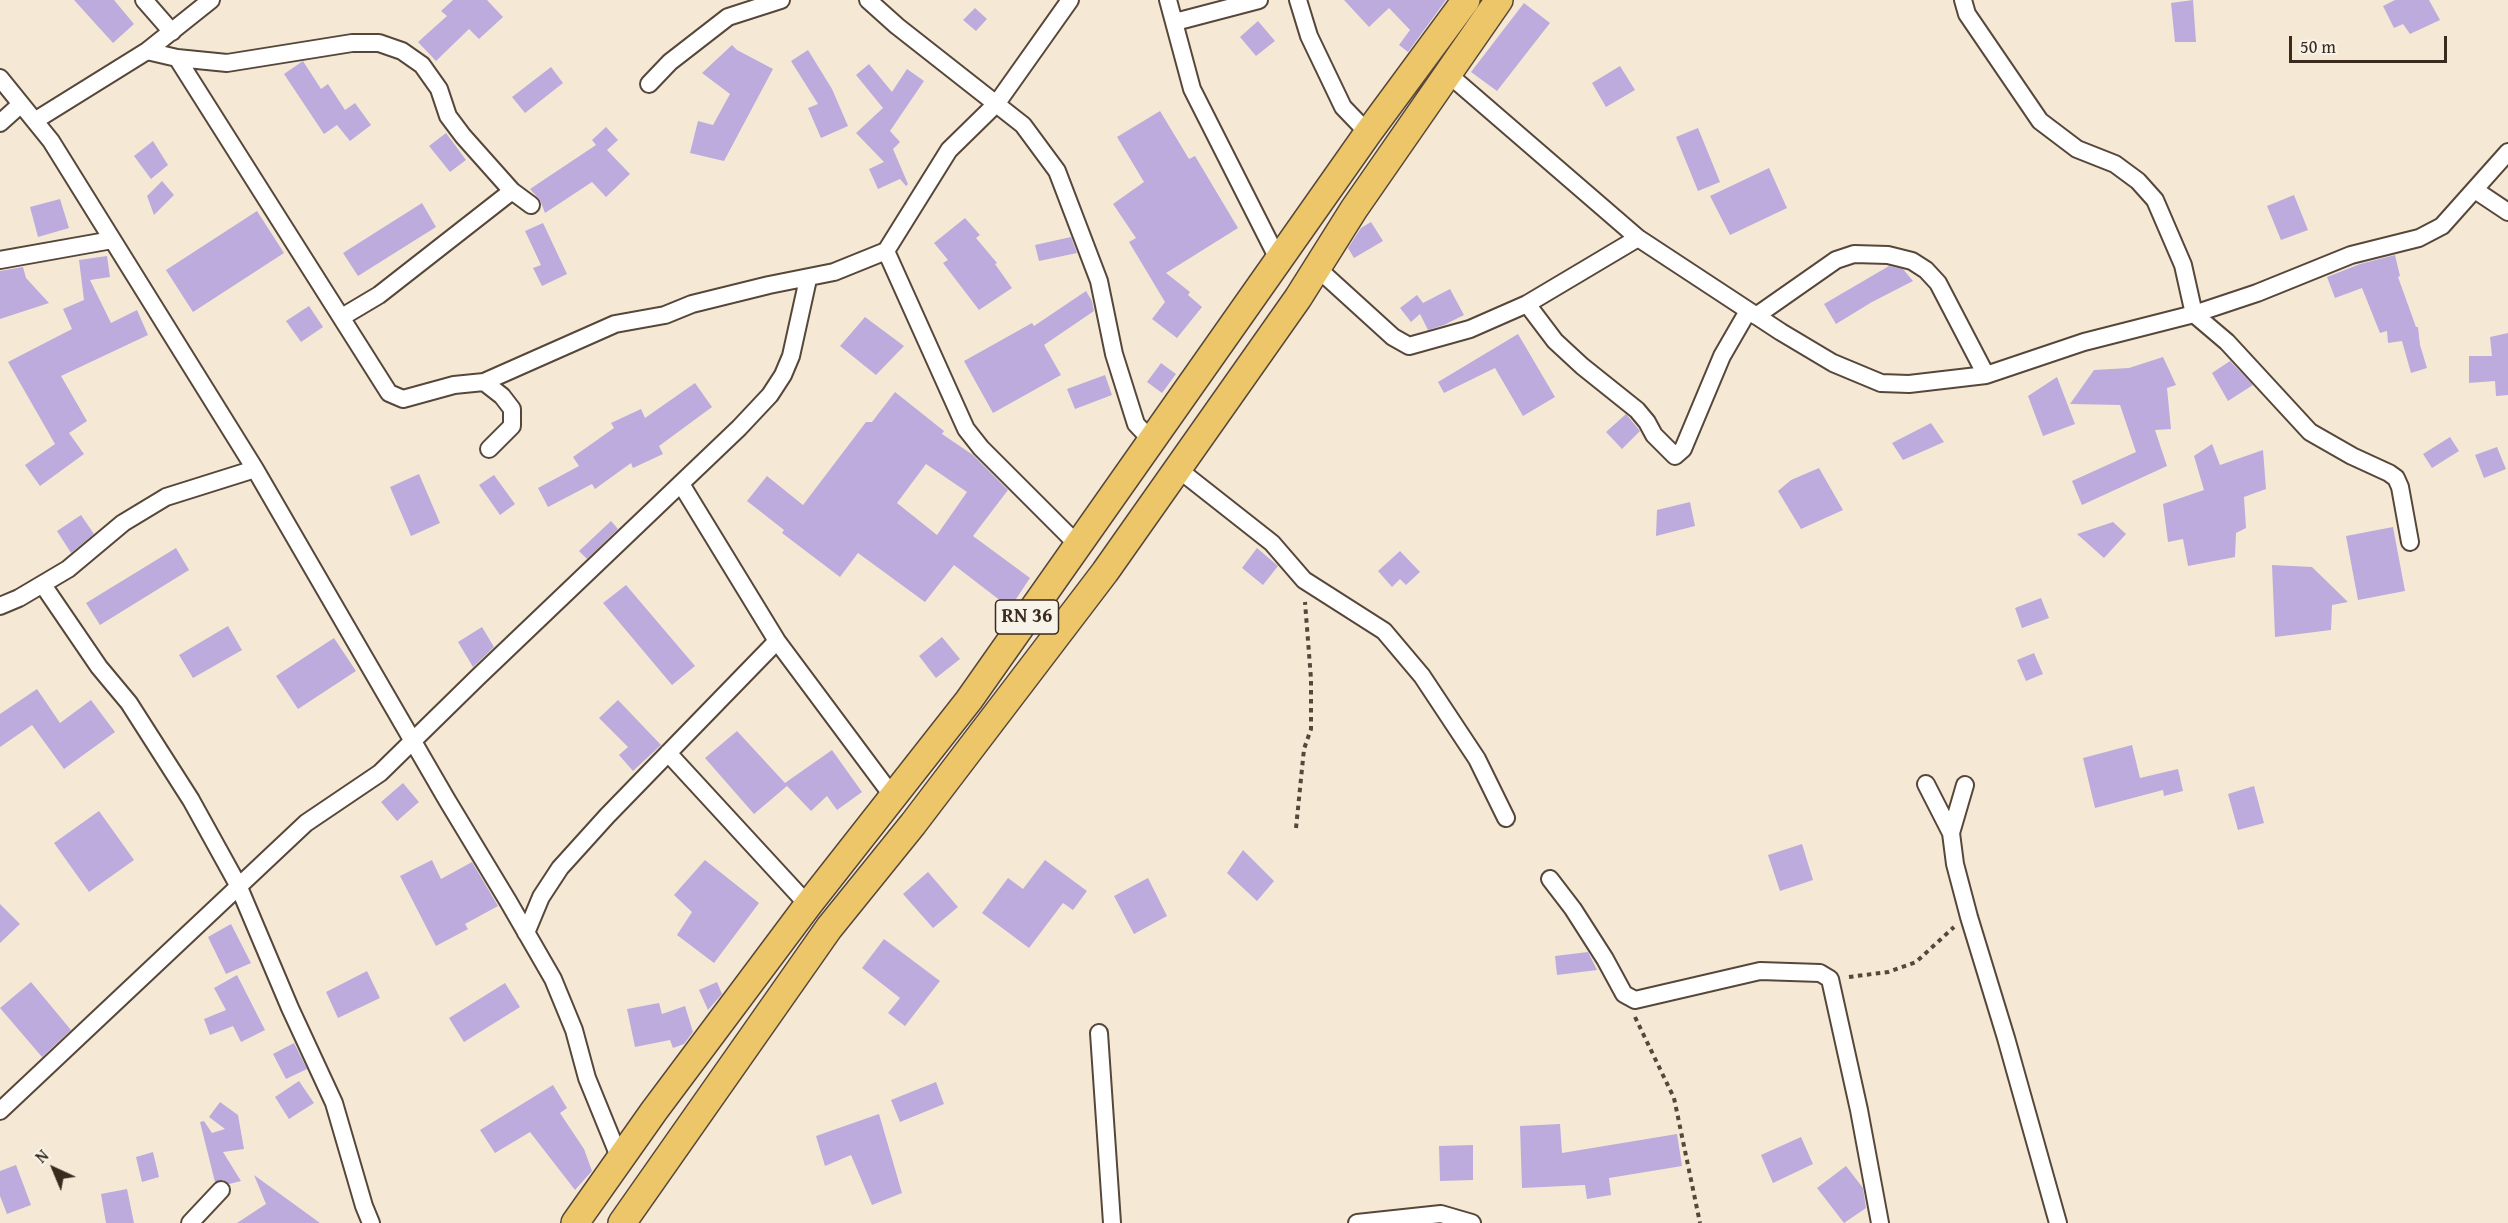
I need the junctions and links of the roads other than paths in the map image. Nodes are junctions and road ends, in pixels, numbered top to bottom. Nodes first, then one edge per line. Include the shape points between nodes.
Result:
1 (144, 0) edge
2 (211, 0) edge
3 (781, 0) edge
4 (868, 0) edge
5 (1070, 0) edge
6 (1168, 0) edge
7 (1259, 0) edge
8 (1298, 0) edge
9 (1466, 0) edge
10 (1964, 0) edge
11 (1502, 2) edge
12 (1175, 22) junction
13 (172, 32) junction
14 (147, 51) junction
15 (177, 58) junction
16 (1447, 73) junction
17 (0, 78) edge
18 (649, 84) dead end
19 (996, 103) junction
20 (20, 105) junction
21 (36, 120) junction
22 (0, 123) edge
23 (1368, 133) junction
24 (2508, 152) edge
25 (2475, 190) junction
26 (512, 191) junction
27 (531, 205) dead end
28 (2508, 212) edge
29 (1638, 238) junction
30 (112, 240) junction
31 (886, 251) junction
32 (0, 260) edge
33 (1279, 261) junction
34 (1316, 267) junction
35 (808, 279) junction
36 (1527, 304) junction
37 (1752, 313) junction
38 (2194, 314) junction
39 (342, 317) junction
40 (1986, 375) junction
41 (484, 382) junction
42 (1151, 440) junction
43 (489, 449) dead end
44 (255, 468) junction
45 (1178, 469) junction
46 (681, 484) junction
47 (2410, 542) dead end
48 (1077, 544) junction
49 (44, 585) junction
50 (0, 606) edge
51 (777, 641) junction
52 (413, 742) junction
53 (668, 753) junction
54 (1926, 784) dead end
55 (1965, 785) dead end
56 (894, 798) junction
57 (1506, 818) dead end
58 (1951, 833) junction
59 (1550, 879) dead end
60 (238, 885) junction
61 (808, 905) junction
62 (526, 933) junction
63 (1099, 1033) dead end
64 (0, 1111) edge
65 (620, 1159) junction
66 (221, 1190) dead end
67 (190, 1223) edge
68 (371, 1223) edge
69 (574, 1223) edge
70 (622, 1223) edge
71 (1112, 1223) edge
72 (1357, 1223) edge
73 (1472, 1223) edge
74 (1880, 1223) edge
75 (2058, 1223) edge

1 - 13 street
2 - 13 street
3 - 18 street via 728,17 670,62
4 - 19 street
5 - 19 street
6 - 12 street
7 - 12 street
8 - 23 street via 1309,36 1343,107
9 - 23 main road, RN 36
10 - 38 street via 1967,14 2040,121 2077,149 2115,164 2155,200 2183,265
11 - 16 main road, RN 36
12 - 33 street via 1192,89
13 - 14 street
14 - 15 street
14 - 21 street
15 - 26 street via 227,63 352,43 379,43 402,51 422,65 439,89 448,116 462,136
15 - 39 street
16 - 29 street
16 - 34 main road, RN 36
17 - 20 street
19 - 31 street via 949,150
19 - 42 street via 1023,125 1057,171 1099,281 1114,354 1136,424
20 - 21 street
20 - 22 street
21 - 30 street
23 - 33 main road, RN 36
24 - 25 street
25 - 28 street
25 - 38 street via 2442,226 2419,238 2351,255
26 - 27 street
26 - 39 street via 379,295
29 - 36 street
29 - 37 street
30 - 32 street
30 - 44 street
31 - 35 street
31 - 48 street via 966,429
33 - 42 main road, RN 36
34 - 36 street via 1393,337 1409,346 1470,329
34 - 45 main road, RN 36
35 - 41 street via 769,285 692,304 665,315 615,324
35 - 46 street via 783,375 770,395
36 - 37 street via 1555,341 1637,410 1675,456 1683,449 1722,356
37 - 40 street via 1833,363 1881,383 1909,384
37 - 40 street via 1836,260 1854,254 1888,255 1912,261 1938,284
38 - 40 street via 2084,342
38 - 47 street via 2227,342 2310,432 2396,478
39 - 41 street via 389,393 404,399 454,385
41 - 43 street via 512,409 512,426
42 - 48 main road, RN 36
44 - 49 street via 166,497 123,523
44 - 52 street
45 - 57 street via 1272,543 1304,580 1384,631 1422,676 1477,759
45 - 70 main road, RN 36 via 913,824 829,928
46 - 51 street
46 - 52 street
48 - 56 main road, RN 36 via 969,700
49 - 50 street
49 - 60 street via 99,668 129,703 191,800
51 - 53 street
51 - 56 street
52 - 60 street via 380,773 306,823
52 - 62 street
53 - 61 street
53 - 62 street via 560,868 541,897
54 - 58 street
55 - 58 street
56 - 61 main road, RN 36
58 - 75 street via 1969,917
59 - 74 street via 1573,909 1624,994 1635,1000 1760,971 1820,973 1830,979
60 - 64 street
60 - 68 street via 334,1103
61 - 65 main road, RN 36
62 - 65 street via 553,979
63 - 71 street
65 - 69 main road, RN 36
66 - 67 street
72 - 73 street via 1441,1214

